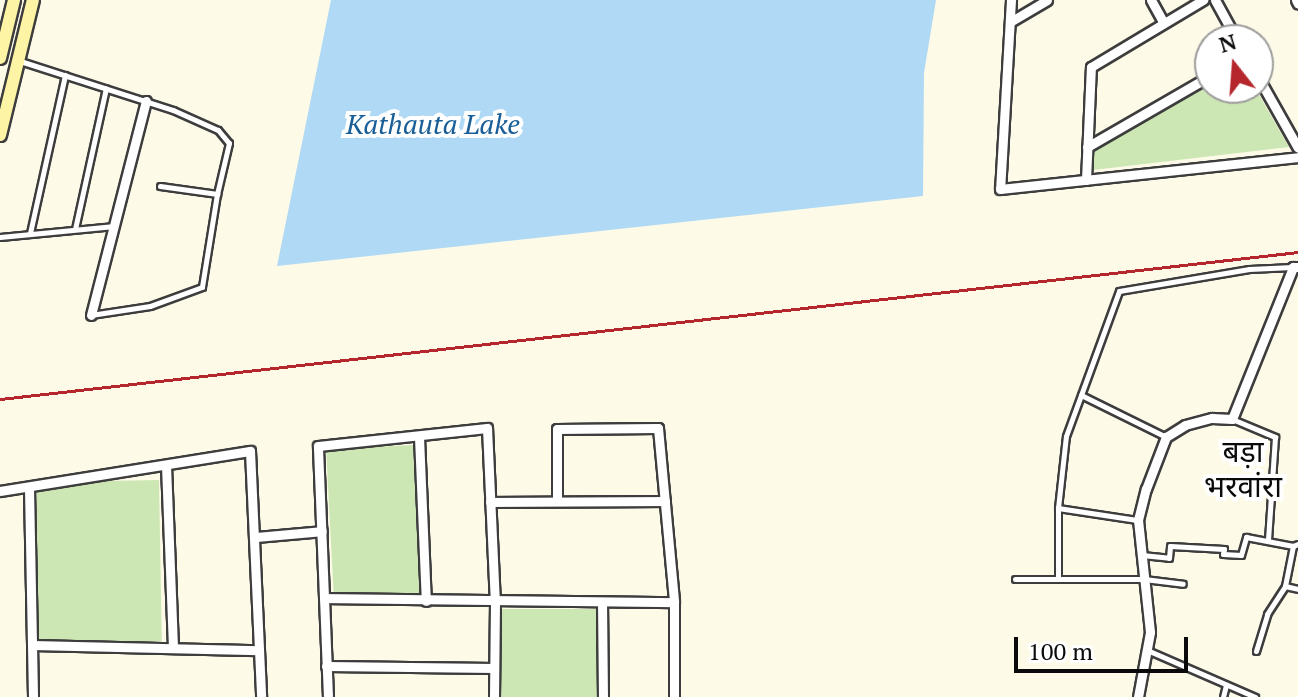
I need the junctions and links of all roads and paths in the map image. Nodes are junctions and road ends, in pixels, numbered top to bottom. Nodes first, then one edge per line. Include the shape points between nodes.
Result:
1 (14, 0) edge
2 (33, 0) edge
3 (1011, 0) edge
4 (1047, 0) edge
5 (1151, 0) edge
6 (1203, 0) edge
7 (1215, 0) edge
8 (1010, 22) junction
9 (1164, 23) junction
10 (1228, 24) edge
11 (0, 58) edge
12 (19, 60) junction
13 (65, 75) junction
14 (1194, 85) edge
15 (106, 88) junction
16 (146, 101) junction
17 (1273, 104) edge
18 (0, 135) edge
19 (1087, 147) junction
20 (1298, 148) edge
21 (1298, 157) edge
22 (1086, 180) junction
23 (160, 186) dead end
24 (217, 194) junction
25 (114, 226) dead end
26 (75, 229) junction
27 (30, 233) junction
28 (0, 237) edge
29 (1295, 267) edge
30 (91, 315) joint
31 (1081, 395) junction
32 (1232, 419) junction
33 (419, 437) junction
34 (1166, 437) junction
35 (166, 465) junction
36 (29, 488) junction
37 (0, 491) edge
38 (557, 501) junction
39 (665, 501) junction
40 (490, 502) junction
41 (1058, 508) junction
42 (1138, 520) junction
43 (322, 531) junction
44 (255, 537) junction
45 (1268, 541) junction
46 (1295, 545) edge
47 (1141, 555) junction
48 (1015, 579) dead end
49 (1058, 579) junction
50 (1144, 579) junction
51 (1183, 584) dead end
52 (1285, 586) junction
53 (1298, 589) edge
54 (324, 598) junction
55 (426, 601) junction
56 (495, 602) junction
57 (602, 602) junction
58 (674, 602) junction
59 (32, 645) junction
60 (173, 648) junction
61 (259, 650) junction
62 (1147, 650) junction
63 (1256, 651) dead end
64 (326, 666) junction
65 (494, 668) junction
66 (1226, 685) junction
67 (33, 697) edge
68 (261, 697) edge
69 (328, 697) edge
70 (494, 697) edge
71 (603, 697) edge
72 (674, 697) edge
73 (1138, 697) edge
74 (1223, 697) edge
75 (1255, 697) edge

1 - 11 street
2 - 12 street
3 - 8 street
4 - 8 street
5 - 9 street
6 - 9 street
7 - 10 street
8 - 22 street via 1000,189
9 - 19 street via 1091,67
12 - 13 lane
12 - 18 street
13 - 15 lane
13 - 27 lane
14 - 19 street
15 - 16 lane
15 - 26 lane
16 - 24 lane via 218,130 229,143
16 - 30 street
17 - 20 street
19 - 22 street
21 - 22 street
23 - 24 lane
24 - 30 lane via 202,287 150,306
25 - 26 lane
26 - 27 lane
27 - 28 lane
29 - 31 lane via 1249,269 1119,291
29 - 32 street
31 - 34 lane
31 - 41 lane via 1066,436
32 - 34 street via 1185,425
32 - 45 lane via 1275,437
33 - 40 street via 487,428
33 - 43 street via 318,446
33 - 55 street
34 - 42 street
35 - 36 street
35 - 44 street via 250,451
35 - 60 street
36 - 37 street
36 - 59 street
38 - 39 street
38 - 39 street via 557,429 644,428 658,428
38 - 40 street
39 - 58 street
40 - 56 street
41 - 42 lane
41 - 49 lane
42 - 47 street
43 - 44 street
43 - 54 street
44 - 61 street
45 - 46 lane
45 - 47 lane via 1246,537 1241,555 1170,546 1169,558
46 - 52 lane
47 - 50 street
48 - 49 lane
49 - 50 lane
50 - 51 lane
50 - 62 street
52 - 53 lane
52 - 63 lane via 1267,614
54 - 55 street
54 - 64 street
55 - 56 street
56 - 57 street
56 - 65 street
57 - 58 street
57 - 71 street
58 - 72 street
59 - 60 street
59 - 67 street
60 - 61 street
61 - 68 street
62 - 66 lane
62 - 73 street
64 - 65 street
64 - 69 street
65 - 70 street
66 - 74 lane
66 - 75 lane

